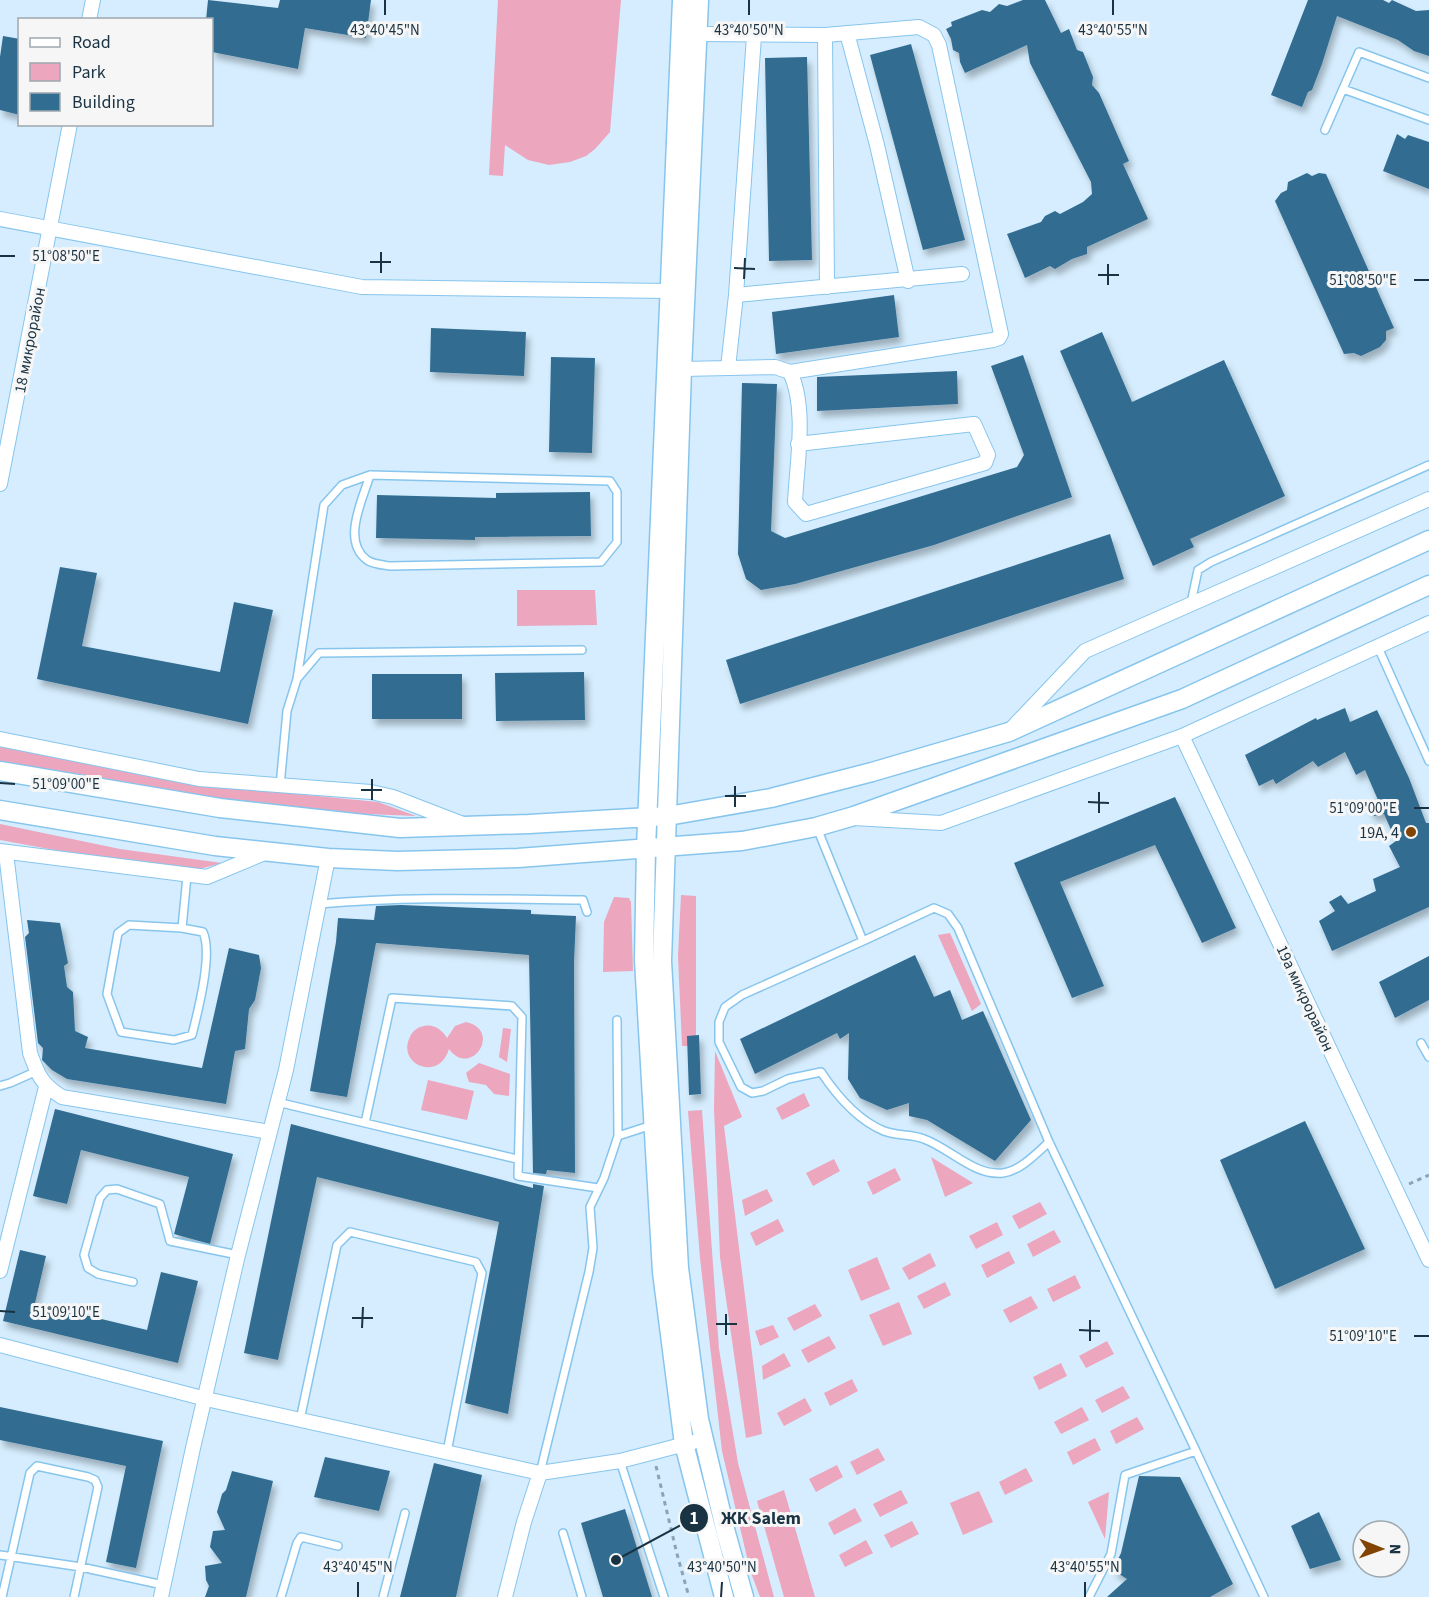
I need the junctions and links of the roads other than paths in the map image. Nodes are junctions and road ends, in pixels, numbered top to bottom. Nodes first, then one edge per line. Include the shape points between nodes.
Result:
1 (93, 0) edge
2 (682, 0) edge
3 (699, 0) edge
4 (89, 18) edge
5 (847, 33) junction
6 (697, 34) junction
7 (825, 35) junction
8 (754, 36) junction
9 (1429, 78) edge
10 (1343, 89) junction
11 (1429, 120) edge
12 (70, 126) edge
13 (1325, 130) dead end
14 (0, 219) edge
15 (51, 229) junction
16 (962, 274) dead end
17 (908, 281) junction
18 (827, 287) junction
19 (669, 291) junction
20 (736, 295) junction
21 (729, 368) junction
22 (682, 369) junction
23 (790, 372) junction
24 (798, 444) junction
25 (1429, 465) edge
26 (370, 475) junction
27 (0, 484) edge
28 (1429, 499) edge
29 (1429, 540) edge
30 (1429, 585) edge
31 (1191, 603) junction
32 (1429, 623) edge
33 (1377, 645) junction
34 (582, 650) dead end
35 (297, 679) junction
36 (1009, 732) junction
37 (1182, 736) junction
38 (0, 739) edge
39 (1429, 761) edge
40 (0, 771) edge
41 (280, 786) junction
42 (0, 810) edge
43 (648, 816) junction
44 (668, 816) junction
45 (849, 818) junction
46 (468, 826) junction
47 (816, 827) junction
48 (665, 846) junction
49 (646, 848) junction
50 (269, 851) junction
51 (3, 852) edge
52 (328, 858) junction
53 (187, 876) junction
54 (320, 904) junction
55 (587, 912) dead end
56 (182, 928) junction
57 (863, 941) junction
58 (616, 1020) dead end
59 (1421, 1043) dead end
60 (1429, 1057) edge
61 (37, 1071) junction
62 (0, 1086) edge
63 (46, 1087) junction
64 (277, 1102) junction
65 (365, 1123) junction
66 (654, 1124) junction
67 (270, 1132) junction
68 (618, 1136) junction
69 (1049, 1142) junction
70 (517, 1159) junction
71 (598, 1188) junction
72 (238, 1255) junction
73 (1429, 1260) edge
74 (0, 1271) edge
75 (133, 1282) dead end
76 (0, 1345) edge
77 (206, 1399) junction
78 (300, 1420) junction
79 (704, 1438) junction
80 (684, 1444) junction
81 (1196, 1451) junction
82 (447, 1452) junction
83 (620, 1461) junction
84 (540, 1473) junction
85 (405, 1513) dead end
86 (562, 1533) dead end
87 (338, 1546) dead end
88 (0, 1555) edge
89 (10, 1557) junction
90 (81, 1567) junction
91 (162, 1591) edge
92 (2, 1597) edge
93 (74, 1597) edge
94 (281, 1597) edge
95 (383, 1597) edge
96 (506, 1597) edge
97 (582, 1597) edge
98 (664, 1597) edge
99 (724, 1597) edge
100 (744, 1597) edge
101 (1089, 1597) edge
102 (1264, 1597) edge

1 - 4 street
2 - 19 main road
3 - 6 main road
5 - 7 street
5 - 17 street
5 - 23 street via 919,27 934,35 1001,334 993,340
6 - 8 street
6 - 22 main road
7 - 8 street
7 - 18 street
8 - 20 street
9 - 10 lane via 1359,52
10 - 11 lane
10 - 13 lane
12 - 15 street, 18 микрорайон
14 - 15 street
15 - 19 street via 362,287
15 - 27 street, 18 микрорайон
16 - 17 street
17 - 18 street
18 - 20 street
19 - 43 main road
20 - 21 street
21 - 22 street
21 - 23 street via 775,367
22 - 44 main road
23 - 24 street via 797,387
24 - 24 street via 795,502 806,514 985,463 988,455 974,424
25 - 31 lane via 1211,562 1198,570
26 - 26 lane via 354,529 357,549 368,561 390,566 601,562 617,542 617,492 610,480
26 - 35 lane via 342,485 324,505
28 - 31 street
29 - 36 main road
30 - 45 main road via 1182,699
31 - 36 street via 1085,651
32 - 33 street
33 - 37 street
33 - 39 lane
34 - 35 lane via 320,653
35 - 41 lane via 287,711
36 - 44 main road via 771,798
37 - 45 street via 941,824
37 - 73 street, 19а микрорайон
38 - 41 street via 199,779
40 - 46 main road via 231,809 400,828
41 - 46 street via 372,792
42 - 50 main road via 215,846
43 - 44 main road
43 - 46 main road
43 - 49 main road
44 - 48 main road
45 - 47 main road
47 - 48 main road via 742,841
47 - 57 lane
48 - 49 main road
48 - 79 main road via 662,961 679,1268
49 - 52 main road via 518,858
49 - 66 main road via 644,960
50 - 52 main road
50 - 53 street via 207,877
51 - 53 street
51 - 61 street via 30,1053
52 - 54 street
53 - 56 lane
54 - 55 lane via 430,898 583,900
54 - 64 street
56 - 56 lane via 129,925 118,933 107,994 121,1032 174,1040 192,1035 205,967 205,937 203,932
57 - 69 lane via 934,908 948,914 958,928
57 - 69 lane via 725,1006 719,1022 719,1042 741,1087 753,1093 788,1079 821,1072 854,1112 871,1124 884,1131 923,1138 989,1173 1006,1173 1028,1161
58 - 68 lane
59 - 60 lane
61 - 62 lane
61 - 63 street
63 - 67 street via 62,1097
63 - 74 street
64 - 65 lane
64 - 67 street
65 - 70 lane
65 - 70 lane via 392,998 512,1006 522,1017
66 - 68 lane
66 - 80 main road via 662,1272
67 - 72 street
68 - 71 lane
69 - 81 lane
70 - 71 lane via 518,1176
71 - 84 lane via 590,1207 593,1248 589,1272
72 - 75 lane via 170,1241 160,1204 117,1189 107,1190 100,1198 84,1255 88,1268 98,1274
72 - 77 street
76 - 77 street
77 - 78 street
77 - 91 street
78 - 82 street
78 - 82 lane via 337,1245 350,1232 476,1262 483,1273
79 - 80 street
79 - 100 main road
80 - 83 street
80 - 99 main road
81 - 101 lane via 1125,1475 1111,1554
81 - 102 lane
82 - 84 street
83 - 84 street
83 - 98 lane
84 - 96 street
85 - 95 lane
86 - 97 lane
87 - 94 lane via 301,1537
88 - 89 lane
89 - 90 lane
89 - 90 lane via 30,1473 37,1466 46,1466 88,1477 98,1487
89 - 92 lane
90 - 91 lane
90 - 93 lane

